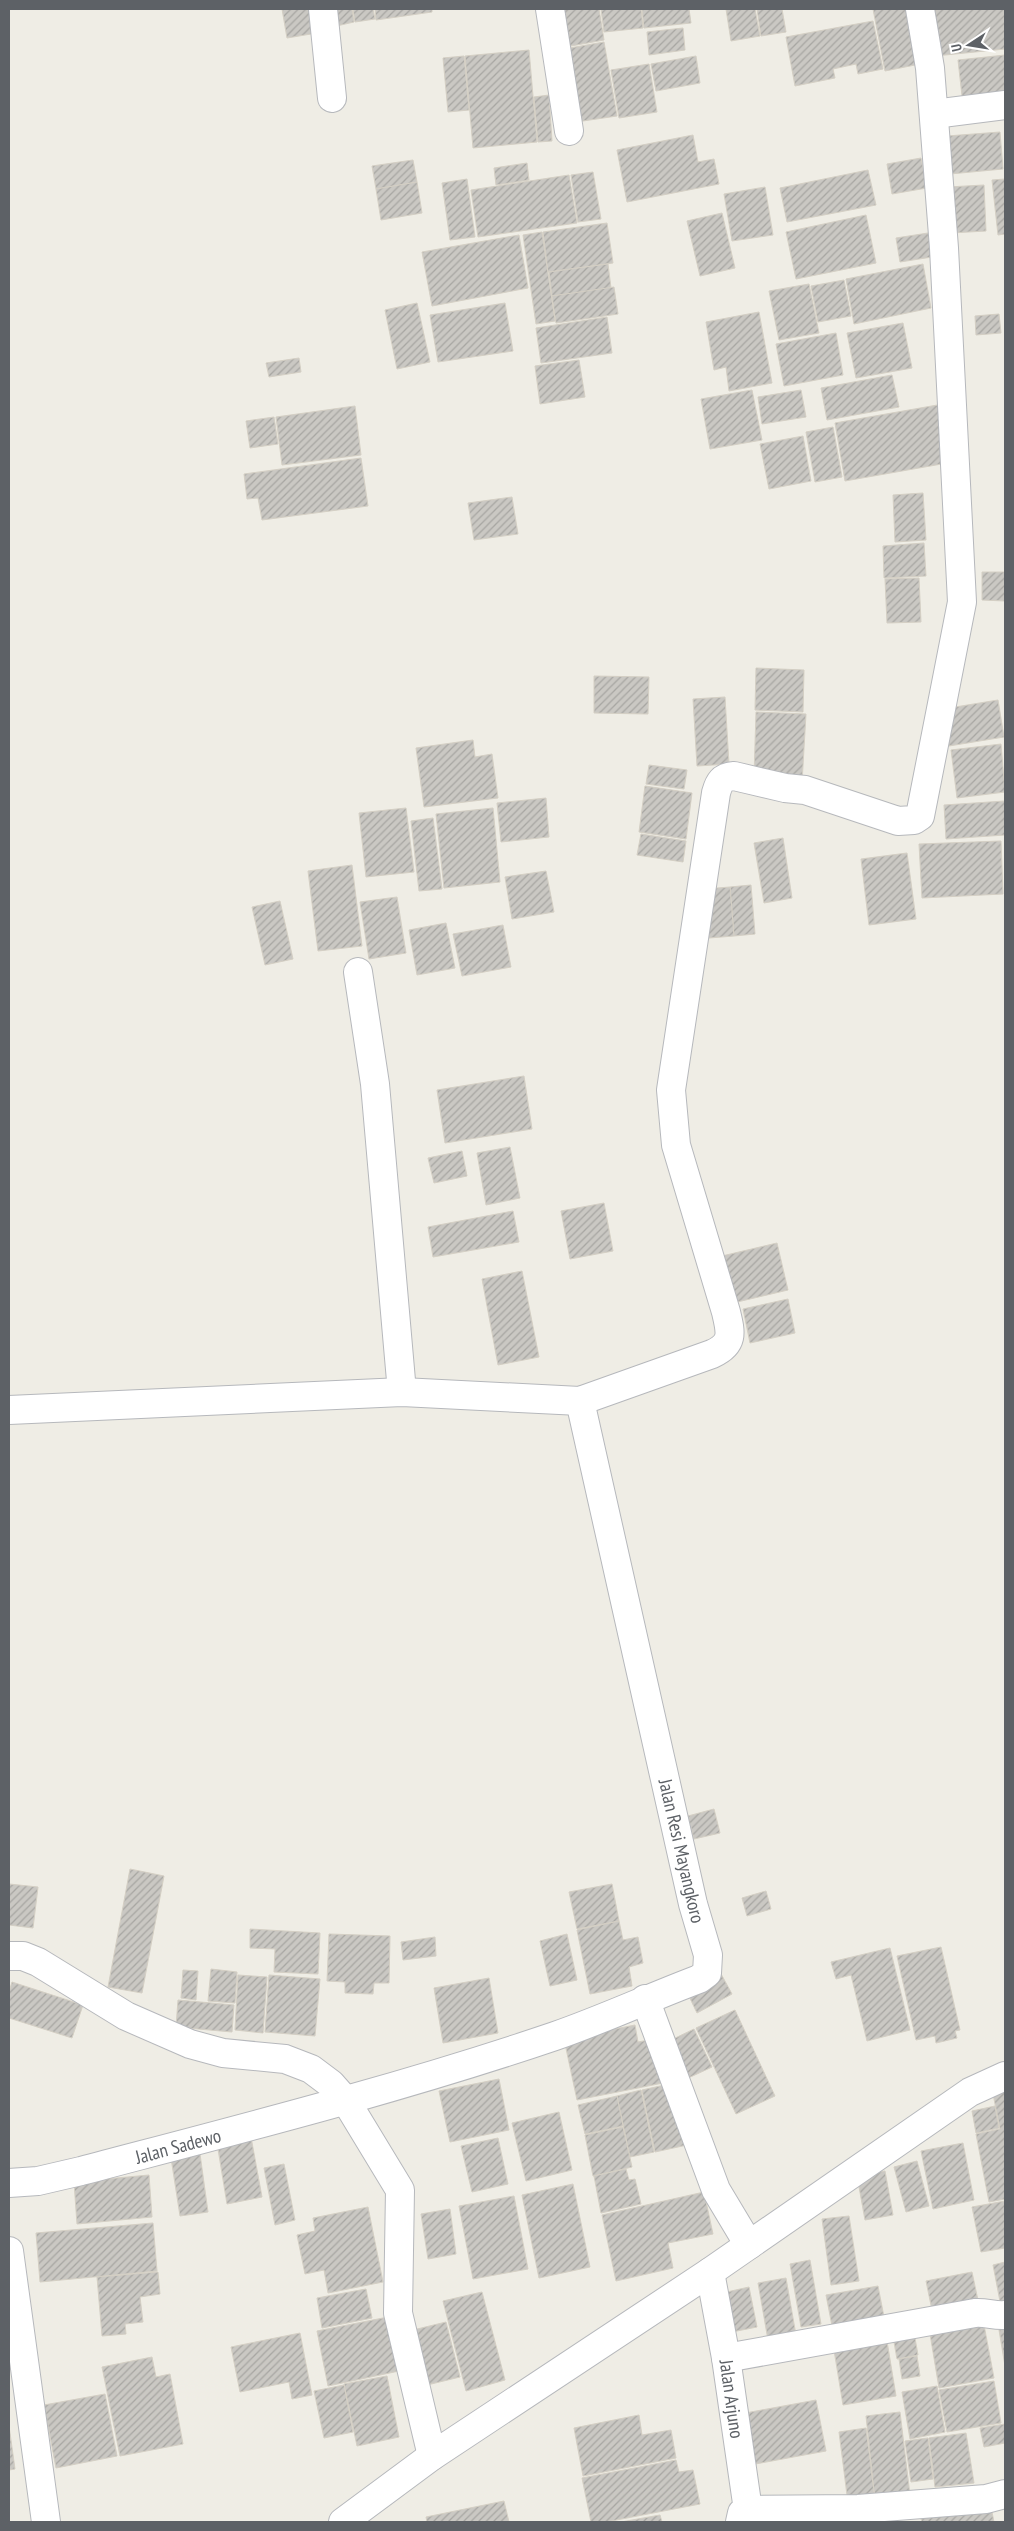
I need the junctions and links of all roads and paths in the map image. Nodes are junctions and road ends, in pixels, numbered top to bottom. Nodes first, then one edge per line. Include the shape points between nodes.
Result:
1 (324, 9) edge
2 (550, 9) edge
3 (920, 9) edge
4 (332, 98) dead end
5 (1005, 105) edge
6 (934, 114) junction
7 (569, 131) dead end
8 (358, 972) dead end
9 (402, 1392) junction
10 (580, 1401) junction
11 (9, 1410) edge
12 (9, 1956) edge
13 (645, 1998) junction
14 (1005, 2076) edge
15 (346, 2101) junction
16 (9, 2183) edge
17 (749, 2245) junction
18 (9, 2251) edge
19 (710, 2272) junction
20 (1005, 2315) edge
21 (726, 2358) junction
22 (432, 2456) junction
23 (1005, 2494) edge
24 (744, 2516) edge
25 (46, 2522) edge
26 (343, 2522) edge

1 - 4 street
2 - 7 street
3 - 6 street
5 - 6 street
6 - 10 street via 962,602 923,810 914,820 898,821 805,790 734,776 720,782 706,844 671,1090 676,1145 726,1312 729,1340 712,1354
8 - 9 street via 375,1084
9 - 10 street
9 - 11 street
10 - 13 street, Jalan Resi Mayangkoro via 693,1904 708,1955 709,1968 700,1979
12 - 15 street via 23,1956 38,1962 126,2016 190,2044 222,2053 285,2059 311,2069
13 - 15 street, Jalan Resi Mayangkoro via 556,2036
13 - 17 street via 716,2190
14 - 17 street via 970,2092
15 - 16 street, Jalan Sadewo via 81,2171
15 - 22 street via 400,2190 398,2313
17 - 19 street
18 - 25 street
19 - 21 street, Jalan Arjuno
19 - 22 street
20 - 21 street via 975,2313
21 - 24 street, Jalan Arjuno
22 - 26 street
23 - 24 street via 986,2499

